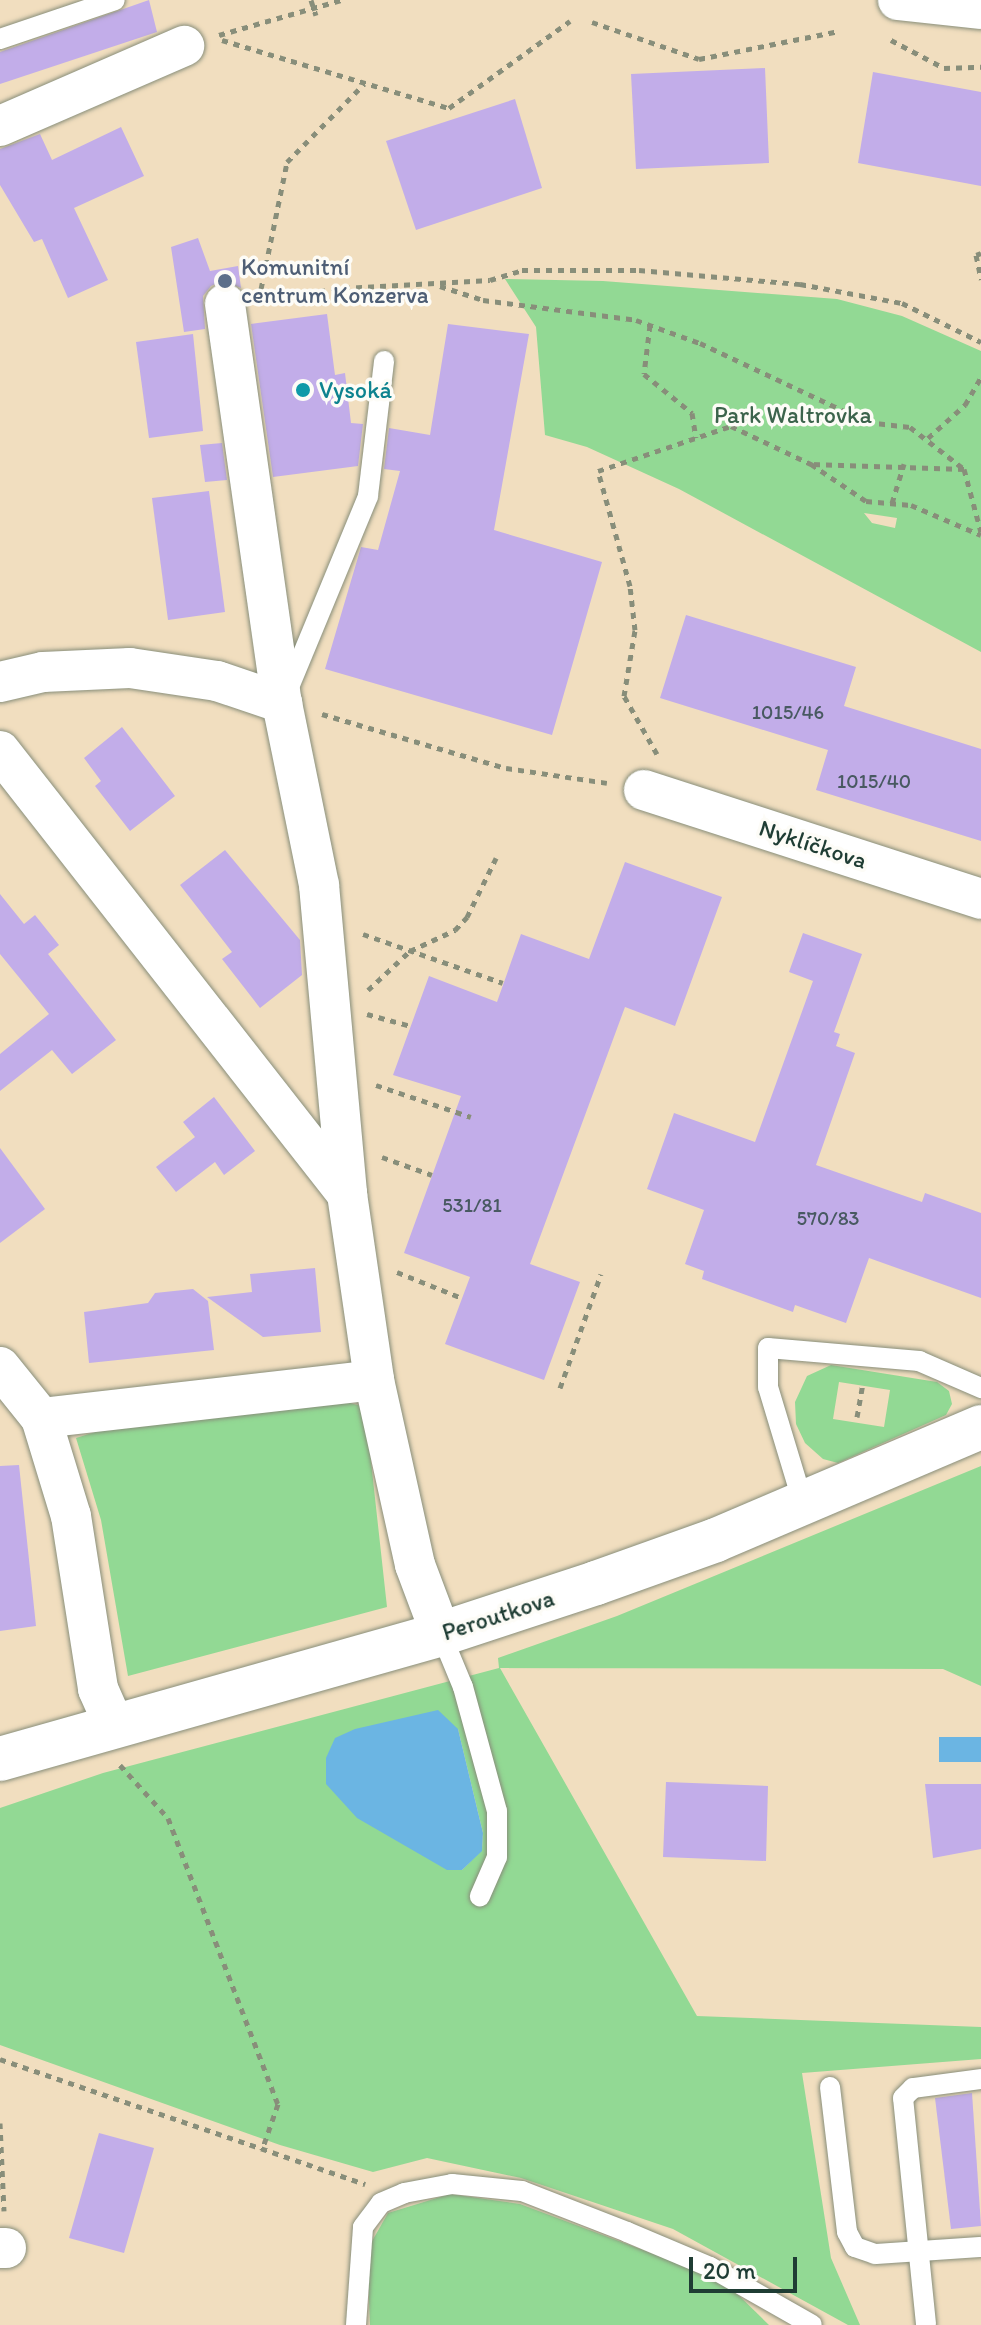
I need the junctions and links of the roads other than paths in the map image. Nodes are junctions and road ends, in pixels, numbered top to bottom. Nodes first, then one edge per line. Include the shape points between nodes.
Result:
1 (115, 0) edge
2 (981, 9) edge
3 (887, 16) edge
4 (0, 39) edge
5 (198, 42) road end
6 (0, 126) edge
7 (242, 302) road end
8 (384, 361) dead end
9 (0, 682) edge
10 (282, 703) junction
11 (0, 751) edge
12 (644, 790) road end
13 (981, 899) edge
14 (347, 1194) junction
15 (0, 1367) edge
16 (374, 1380) junction
17 (981, 1388) edge
18 (41, 1418) junction
19 (981, 1427) edge
20 (803, 1503) junction
21 (441, 1634) junction
22 (116, 1744) junction
23 (0, 1759) edge
24 (480, 1896) dead end
25 (981, 2079) edge
26 (830, 2087) dead end
27 (981, 2247) edge
28 (919, 2253) junction
29 (926, 2324) edge
30 (356, 2325) edge
31 (812, 2325) edge

1 - 4 lane
2 - 3 street
5 - 6 street
7 - 10 street
8 - 10 lane via 368,496
9 - 10 street via 43,672 130,668 217,681
10 - 14 street via 319,885
11 - 14 street
12 - 13 street, Nyklíčkova
14 - 16 street
15 - 18 street
16 - 18 street
16 - 21 street via 415,1565
17 - 20 lane via 919,1361 768,1348 768,1387
18 - 22 street via 71,1516 98,1689
19 - 20 street, Peroutkova
20 - 21 street, Peroutkova via 716,1540
21 - 22 street, Peroutkova
21 - 24 lane via 463,1687 497,1811 497,1857
22 - 23 street, Peroutkova
25 - 28 lane via 913,2088 903,2098
26 - 28 lane via 855,2247 875,2254
27 - 28 lane
28 - 29 lane
30 - 31 lane via 363,2227 381,2203 452,2184 522,2191 710,2267

